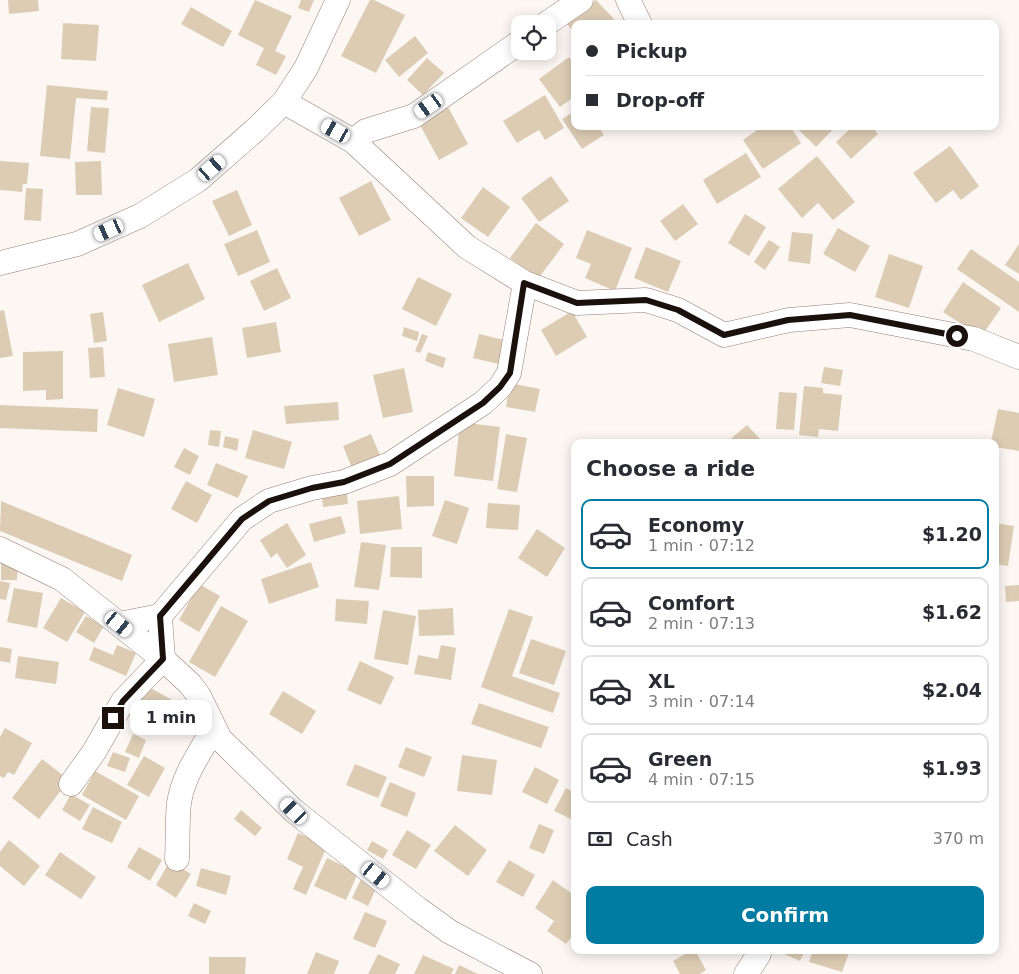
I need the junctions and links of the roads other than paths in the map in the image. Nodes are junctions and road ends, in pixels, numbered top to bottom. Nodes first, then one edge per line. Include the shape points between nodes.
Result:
1 (338, 0) edge
2 (580, 0) edge
3 (628, 0) edge
4 (556, 17) edge
5 (638, 20) edge
6 (511, 48) edge
7 (284, 102) junction
8 (353, 141) junction
9 (0, 263) edge
10 (524, 283) junction
11 (1019, 357) edge
12 (0, 549) edge
13 (160, 616) junction
14 (119, 624) junction
15 (163, 659) junction
16 (214, 728) junction
17 (71, 784) dead end
18 (177, 858) dead end
19 (759, 954) edge
20 (530, 974) edge
21 (746, 974) edge

1 - 7 street via 306,68
2 - 4 street
3 - 5 street
6 - 8 street via 414,116 366,131
7 - 8 street
7 - 9 street via 198,180 140,216 77,244
8 - 10 street via 467,247
10 - 11 street via 577,303 646,300 678,310 724,335 788,320 850,315 974,339
10 - 13 street via 510,373 483,403 390,464 344,482 269,501 242,519
12 - 14 street via 62,579
13 - 14 street
13 - 15 street
14 - 15 street
15 - 16 street via 199,696
15 - 17 street via 123,701 94,752
16 - 18 street via 183,785
16 - 20 street via 220,739 294,811 418,909 450,932
19 - 21 street

